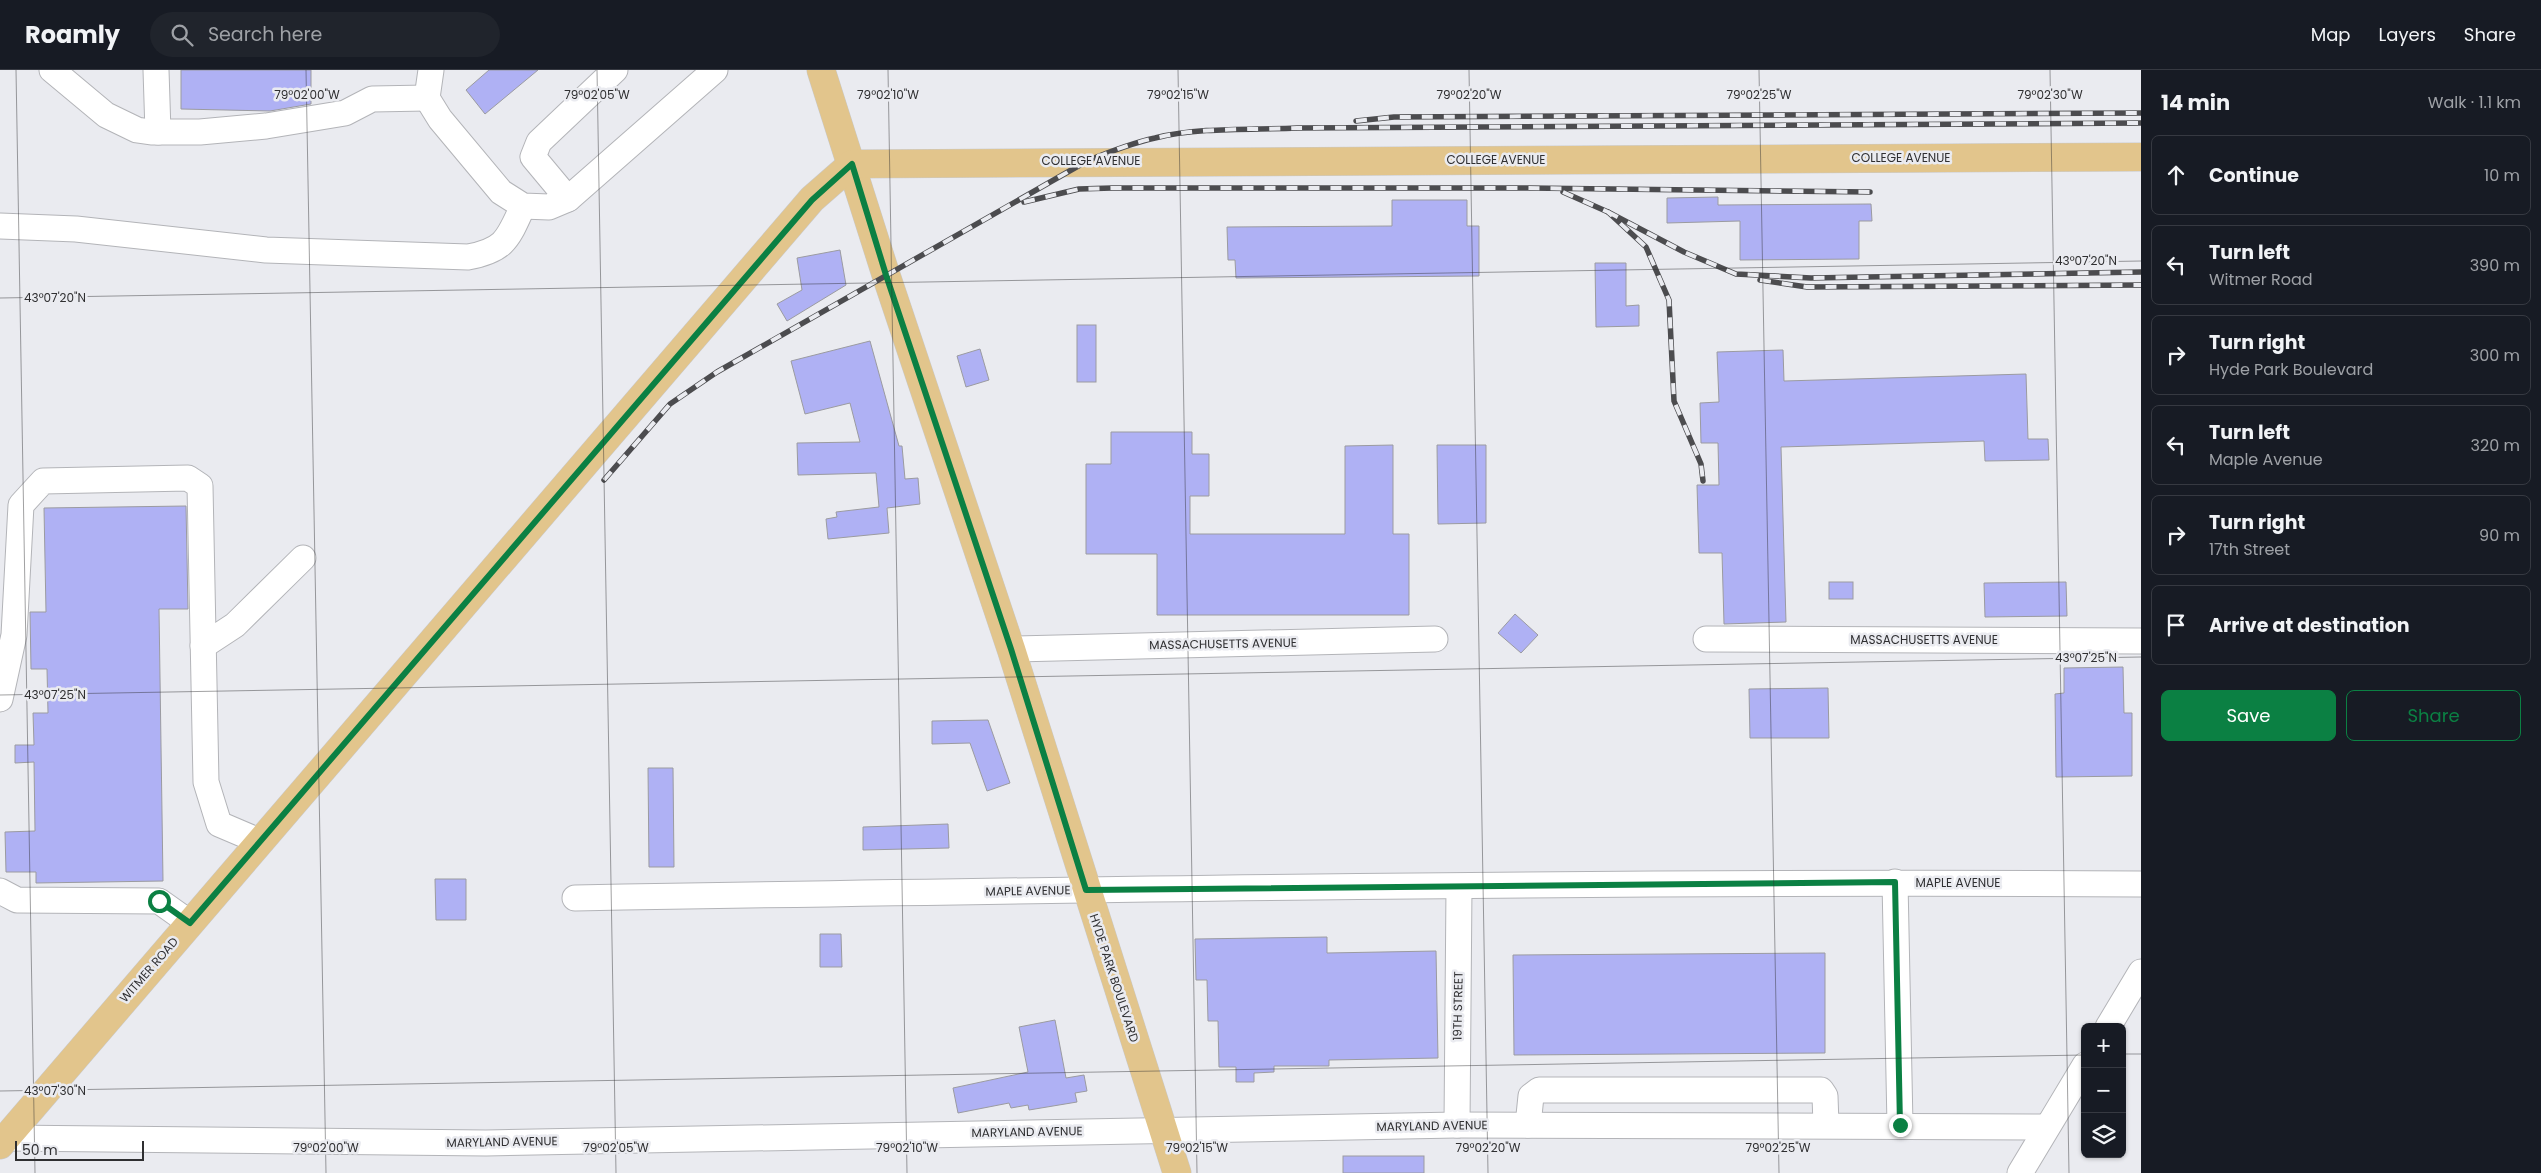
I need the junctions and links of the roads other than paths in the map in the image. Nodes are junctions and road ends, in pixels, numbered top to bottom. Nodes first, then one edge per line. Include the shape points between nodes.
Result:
1 (52, 70) edge
2 (156, 70) edge
3 (431, 70) edge
4 (615, 70) edge
5 (715, 70) edge
6 (820, 70) edge
7 (427, 98) junction
8 (158, 132) junction
9 (2141, 157) edge
10 (852, 164) junction
11 (568, 200) junction
12 (523, 206) junction
13 (0, 226) edge
14 (303, 558) dead end
15 (1435, 639) dead end
16 (1706, 639) dead end
17 (2141, 641) edge
18 (203, 646) junction
19 (1011, 649) junction
20 (0, 699) edge
21 (259, 841) junction
22 (1895, 882) junction
23 (2141, 884) edge
24 (1459, 887) junction
25 (1086, 890) junction
26 (0, 891) edge
27 (575, 898) dead end
28 (190, 923) junction
29 (2141, 972) edge
30 (2110, 1023) edge
31 (2083, 1068) edge
32 (1457, 1125) junction
33 (1528, 1125) junction
34 (1826, 1125) junction
35 (1900, 1125) junction
36 (2047, 1127) junction
37 (1162, 1129) junction
38 (3, 1142) edge
39 (1177, 1173) edge
40 (2020, 1173) edge

1 - 8 street via 106,115 137,130
2 - 8 street
3 - 7 street
4 - 11 street via 539,142 533,157
5 - 11 street
6 - 10 main road, HYDE PARK BOULEVARD
7 - 8 street via 372,99 346,113 266,126
7 - 12 street via 440,119 501,192
9 - 10 main road, COLLEGE AVENUE
10 - 19 main road, HYDE PARK BOULEVARD
10 - 21 main road, WITMER ROAD via 812,200
11 - 12 street via 548,207
12 - 13 street via 507,240 490,253 468,257 266,250 76,229
14 - 18 street via 235,625
15 - 19 street, MASSACHUSETTS AVENUE
16 - 17 street, MASSACHUSETTS AVENUE
18 - 20 street via 200,486 188,478 43,481 21,505 14,635
18 - 21 street via 206,782 214,811 219,824
19 - 25 main road, HYDE PARK BOULEVARD
21 - 28 main road, WITMER ROAD
22 - 23 street, MAPLE AVENUE
22 - 24 street, MAPLE AVENUE
22 - 35 street
24 - 25 street, MAPLE AVENUE
24 - 32 street, 19TH STREET
25 - 27 street, MAPLE AVENUE
25 - 37 main road, HYDE PARK BOULEVARD
26 - 28 street via 17,900 159,901
28 - 38 main road, WITMER ROAD
29 - 30 street
31 - 36 street
32 - 33 street, MARYLAND AVENUE
32 - 37 street, MARYLAND AVENUE
33 - 34 street, MARYLAND AVENUE
33 - 34 street via 1531,1096 1539,1090 1821,1090 1825,1096
34 - 35 street, MARYLAND AVENUE
35 - 36 street, MARYLAND AVENUE
36 - 40 street
37 - 38 street, MARYLAND AVENUE via 486,1142
37 - 39 main road, HYDE PARK BOULEVARD

